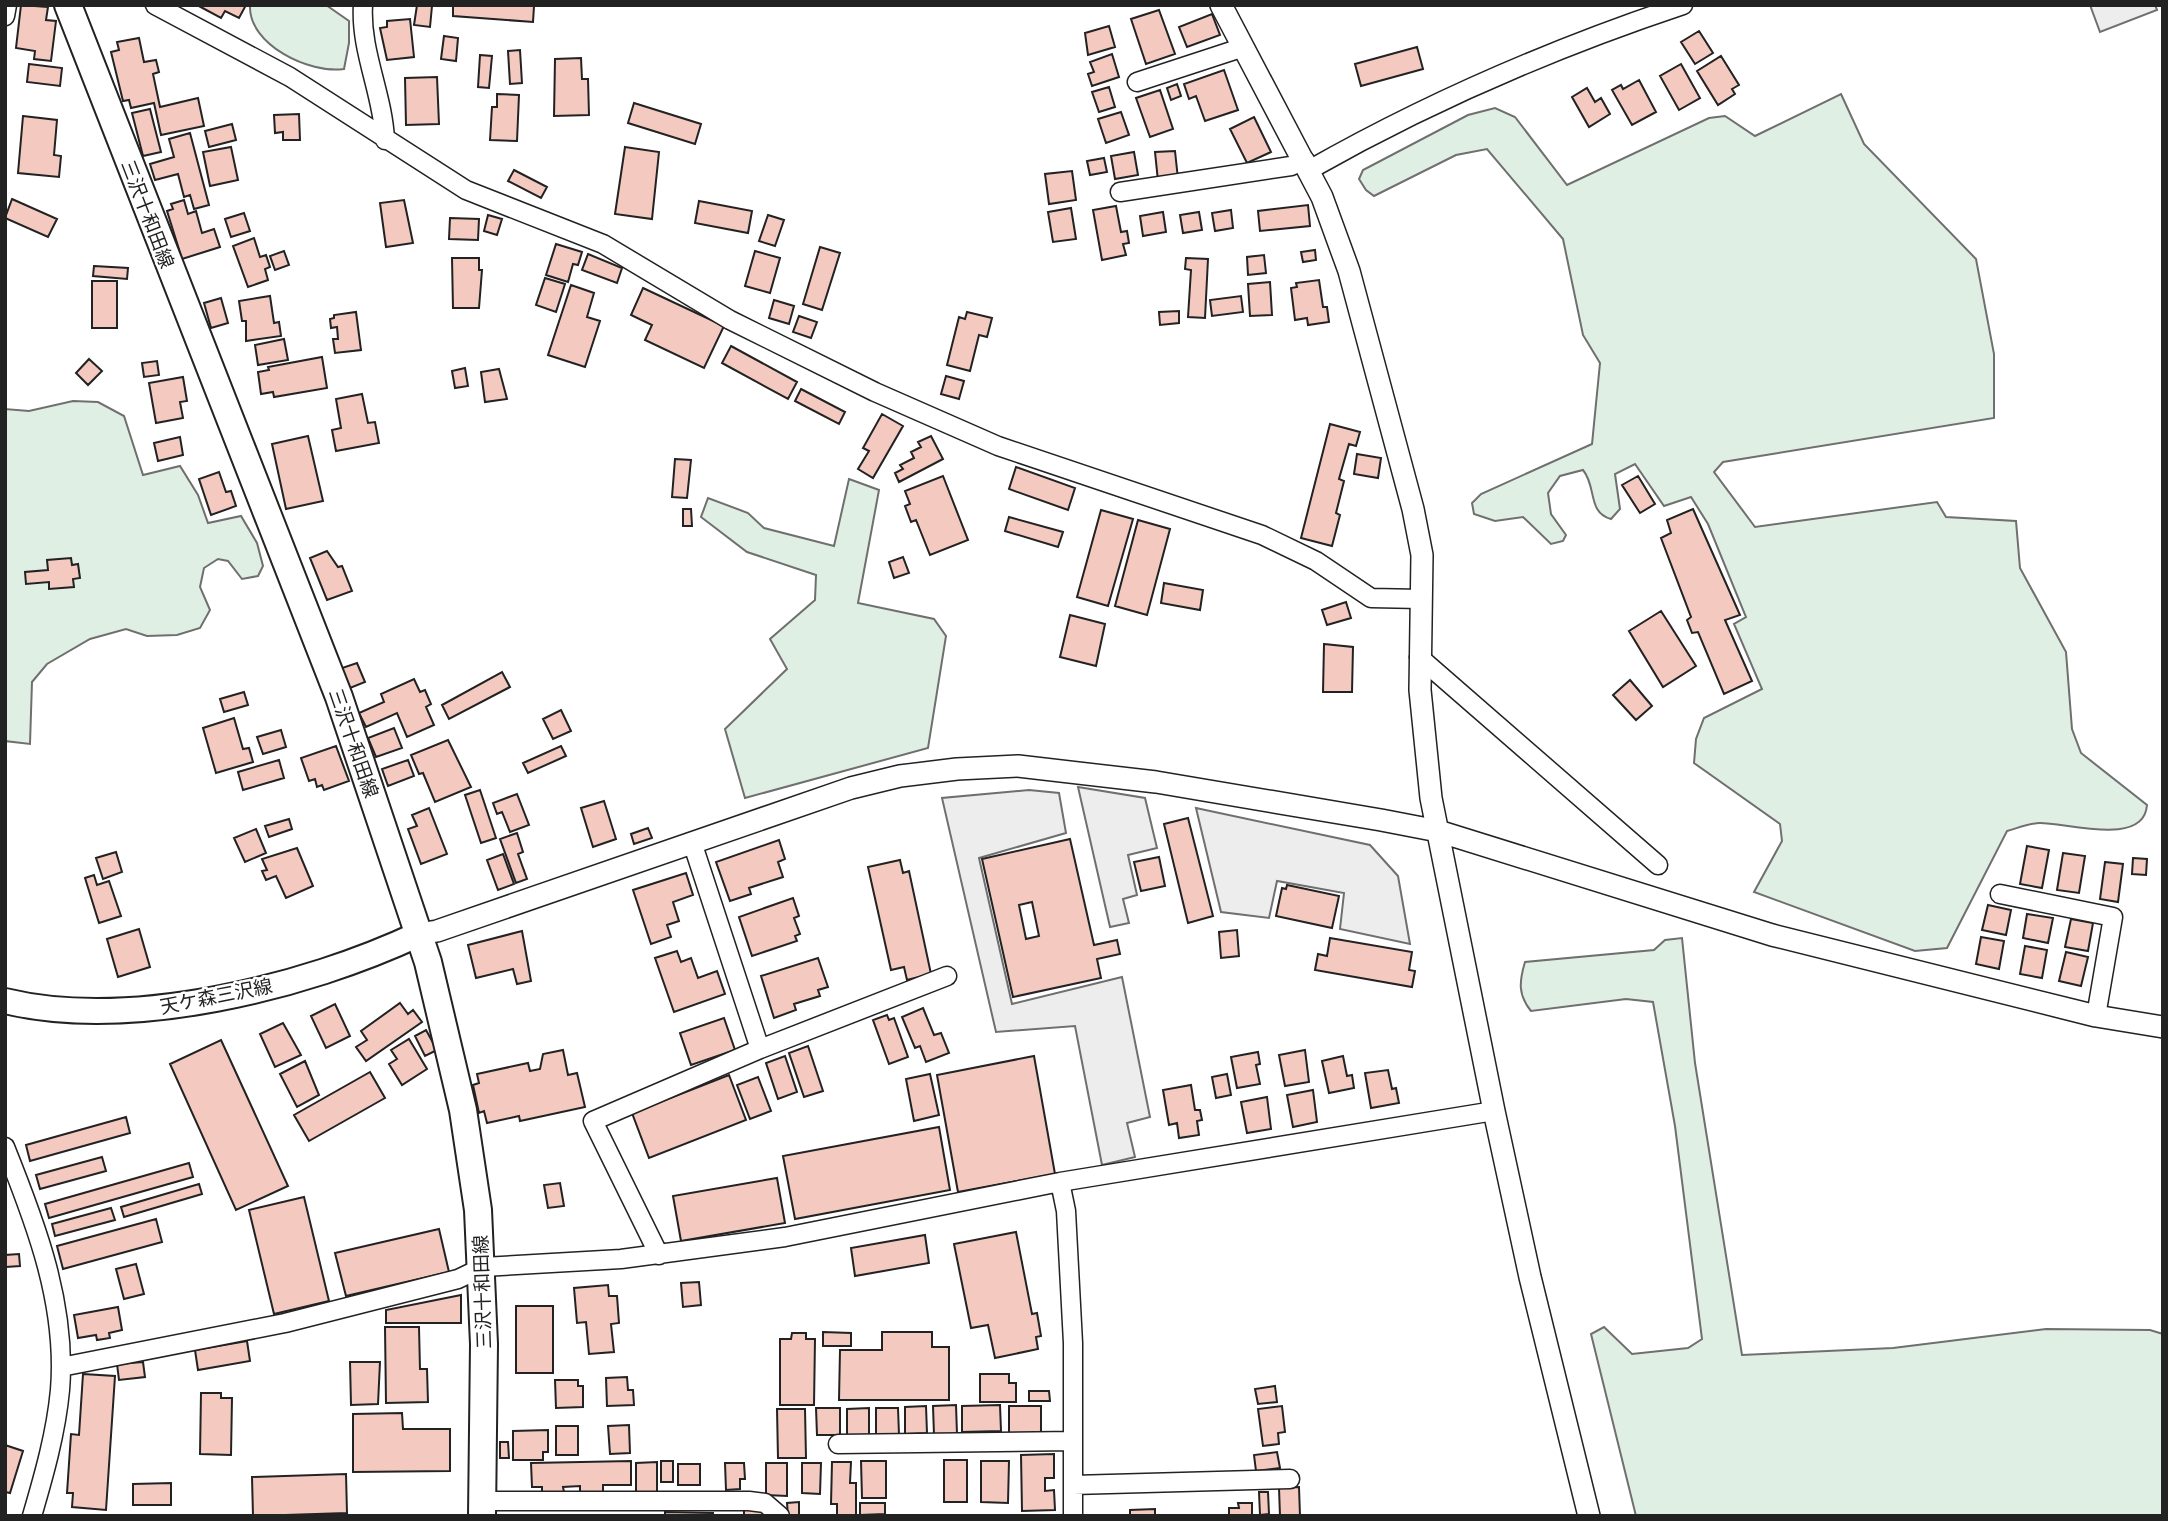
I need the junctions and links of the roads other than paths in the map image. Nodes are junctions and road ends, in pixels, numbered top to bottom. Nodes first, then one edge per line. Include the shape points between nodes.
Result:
1 (6, 5) edge
2 (68, 5) edge
3 (155, 5) edge
4 (363, 5) edge
5 (1221, 5) edge
6 (1683, 5) edge
7 (1661, 9) edge
8 (5, 16) edge
9 (1244, 47) junction
10 (1137, 82) dead end
11 (385, 140) junction
12 (1307, 165) junction
13 (1120, 192) dead end
14 (1421, 599) junction
15 (1419, 657) junction
16 (1438, 831) junction
17 (692, 842) junction
18 (1658, 865) dead end
19 (2000, 894) dead end
20 (419, 934) junction
21 (947, 976) dead end
22 (5, 1001) edge
23 (2096, 1016) junction
24 (2163, 1027) edge
25 (760, 1049) junction
26 (1494, 1111) junction
27 (5, 1147) edge
28 (1060, 1182) junction
29 (659, 1255) junction
30 (483, 1267) junction
31 (61, 1367) junction
32 (1073, 1441) junction
33 (838, 1444) dead end
34 (1290, 1479) dead end
35 (1073, 1485) junction
36 (482, 1508) edge
37 (32, 1516) edge
38 (780, 1516) edge
39 (1073, 1516) edge
40 (1589, 1516) edge

1 - 8 street
2 - 20 main road, 三沢十和田線 via 339,697
3 - 11 street via 290,77
4 - 11 street via 366,46 384,111
5 - 9 street
6 - 7 street
7 - 12 street via 1459,93
9 - 10 street
9 - 12 street
11 - 14 street via 466,190 603,244 730,320 875,392 998,446 1262,535 1316,561 1371,598
12 - 13 street
12 - 14 street via 1349,271 1399,451 1422,555
14 - 15 street
15 - 16 street via 1423,726
15 - 18 street
16 - 17 street via 1156,782 1018,766 900,776
16 - 23 street via 1772,935
16 - 26 street
17 - 20 street
17 - 25 street
19 - 23 street via 2113,917
20 - 22 main road, 天ケ森三沢線 via 289,982 152,1009 86,1011
20 - 30 main road, 三沢十和田線 via 463,1110
21 - 25 street
23 - 24 street
25 - 29 street via 593,1121
26 - 28 street
26 - 40 street
27 - 31 street via 42,1247 59,1329
28 - 29 street via 785,1237
28 - 32 street via 1066,1211 1073,1343
29 - 30 street
30 - 31 street via 458,1279 285,1322
30 - 36 main road, 三沢十和田線
31 - 37 street via 52,1436
32 - 33 street
32 - 35 street
34 - 35 street
35 - 39 street
36 - 38 street via 749,1501 765,1503

